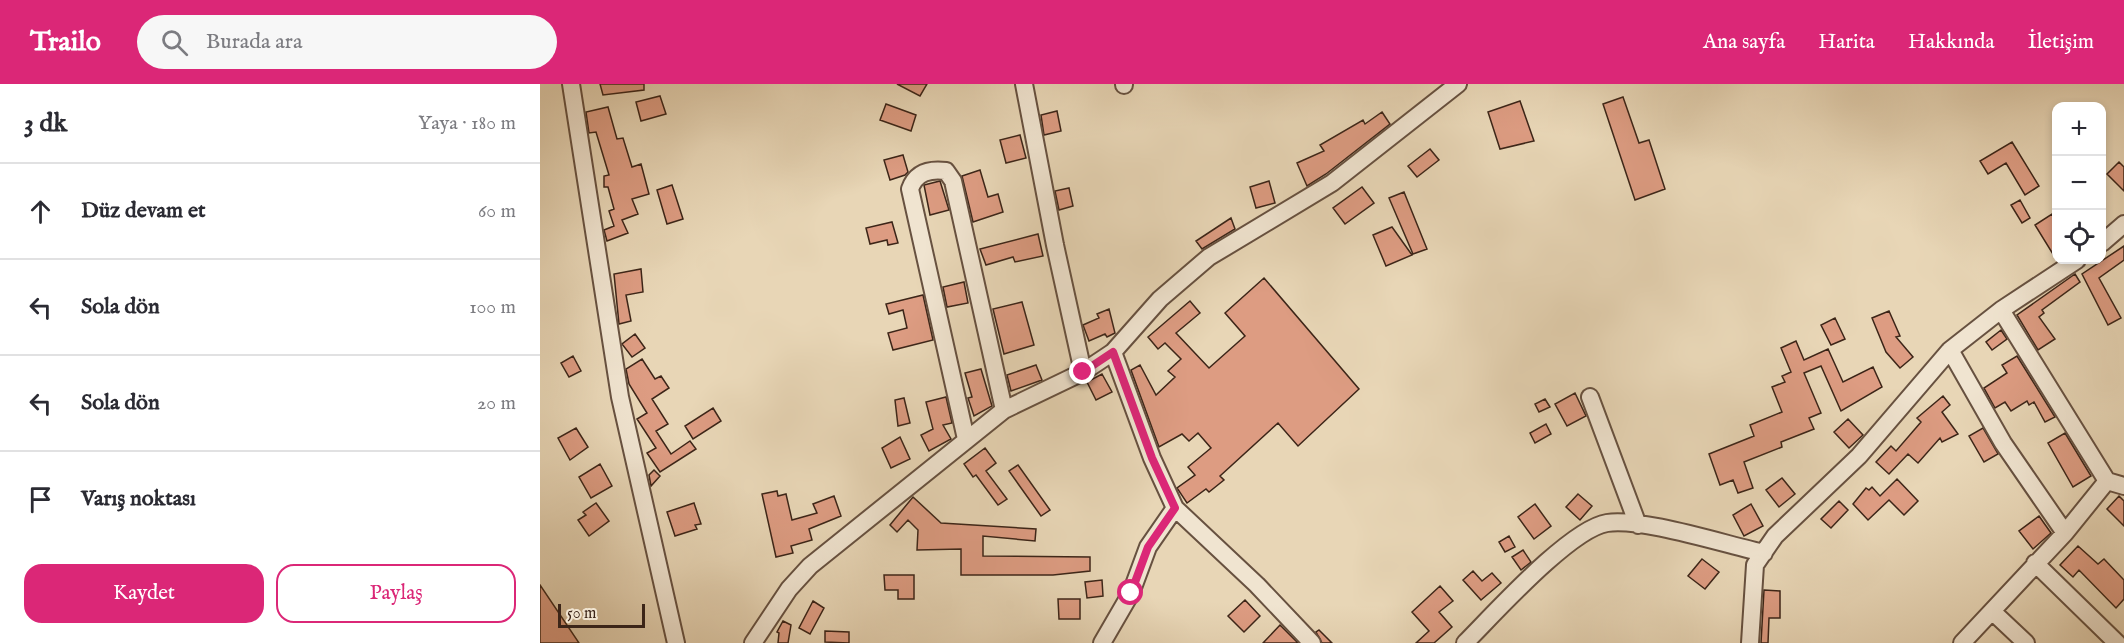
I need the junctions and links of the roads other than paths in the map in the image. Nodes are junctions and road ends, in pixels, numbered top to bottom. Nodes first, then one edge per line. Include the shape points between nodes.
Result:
1 (571, 84) edge
2 (1024, 84) edge
3 (1458, 84) edge
4 (2124, 224) edge
5 (2106, 240) edge
6 (2071, 264) edge
7 (2001, 310) junction
8 (1950, 350) junction
9 (1113, 352) junction
10 (1083, 372) junction
11 (1590, 397) dead end
12 (1004, 410) junction
13 (966, 440) junction
14 (2107, 481) junction
15 (2124, 486) edge
16 (1175, 508) junction
17 (1638, 525) junction
18 (2065, 533) junction
19 (1764, 553) junction
20 (2035, 563) junction
21 (1993, 612) junction
22 (676, 643) edge
23 (753, 643) edge
24 (1102, 643) edge
25 (1312, 643) edge
26 (1465, 643) edge
27 (1750, 643) edge
28 (1962, 643) edge
29 (2026, 643) edge
30 (2116, 643) edge

1 - 22 street via 620,397
2 - 10 street
3 - 9 street via 1332,183 1209,257 1160,299
4 - 5 street
6 - 7 street
7 - 8 street
7 - 14 street
8 - 18 street via 2002,443
8 - 19 street via 1859,456 1775,536
9 - 10 street
9 - 16 street
10 - 12 street
11 - 17 street
12 - 13 street
12 - 13 street via 953,181 946,171 928,170 913,181 910,189
13 - 23 street via 810,566 789,589
14 - 15 street
14 - 18 street
16 - 24 street via 1148,547 1131,593
16 - 25 street
17 - 19 street
17 - 26 street via 1607,522 1582,532
18 - 20 street
19 - 27 street via 1755,566
20 - 21 street
20 - 30 street
21 - 28 street
21 - 29 street

